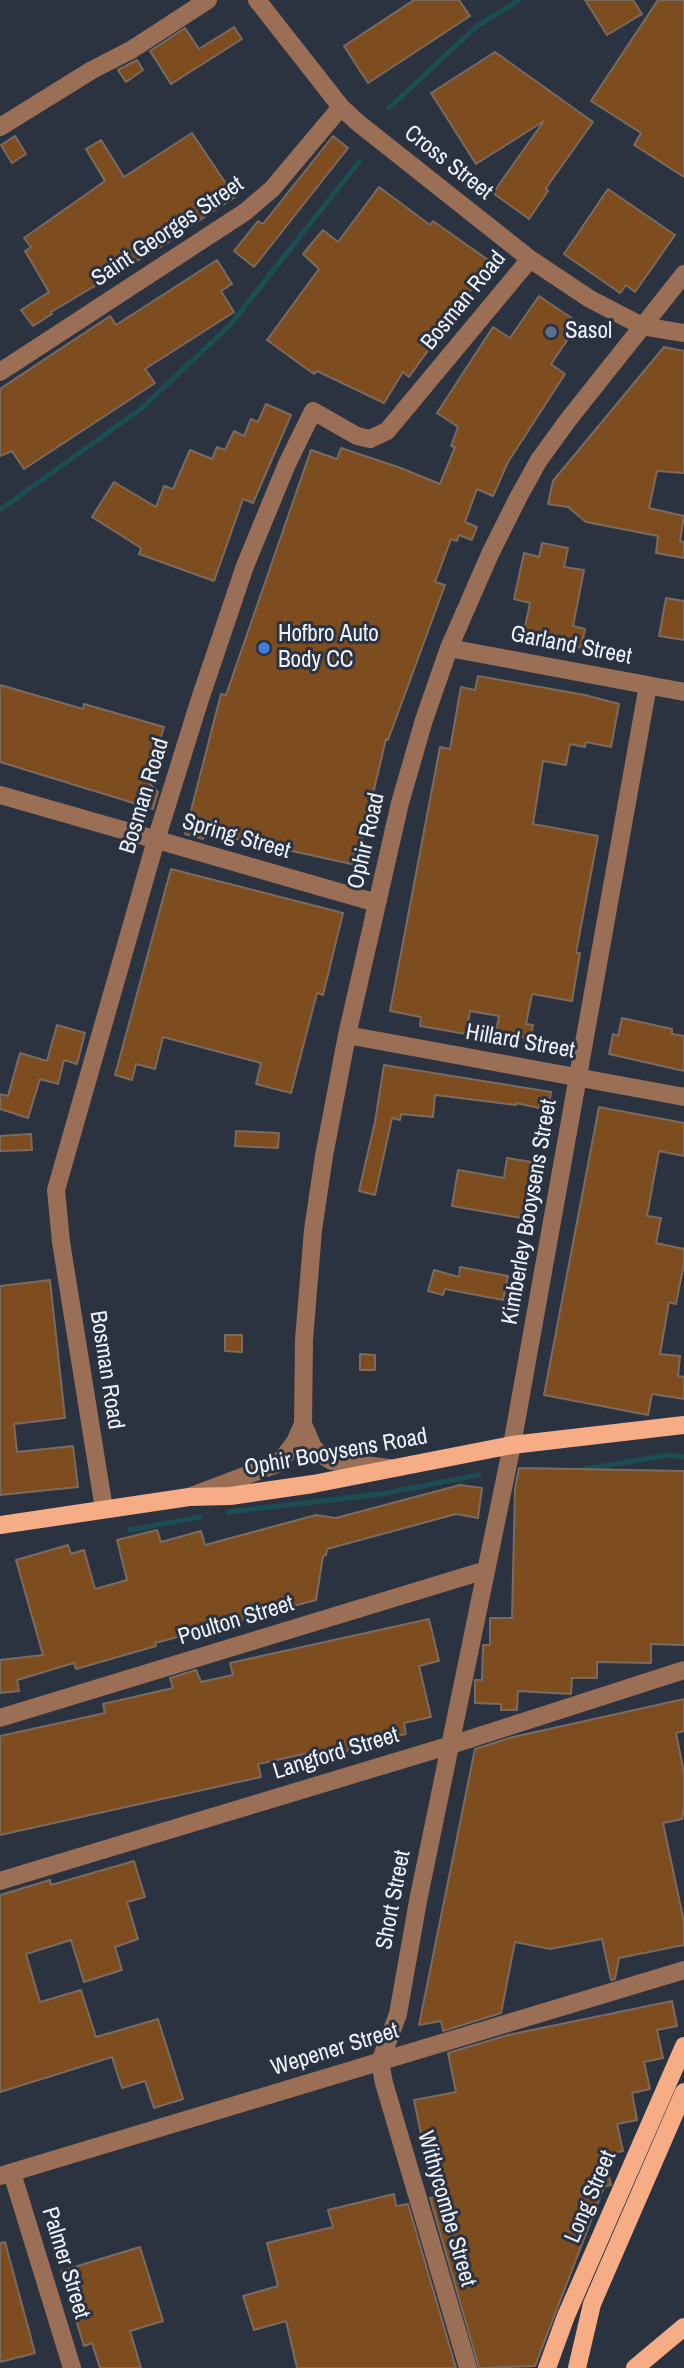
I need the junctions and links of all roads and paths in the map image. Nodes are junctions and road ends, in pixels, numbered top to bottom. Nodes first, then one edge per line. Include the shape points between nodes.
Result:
1 (208, 0) edge
2 (257, 0) edge
3 (186, 1) edge
4 (92, 70) junction
5 (341, 107) junction
6 (0, 127) edge
7 (530, 259) junction
8 (684, 274) edge
9 (642, 326) junction
10 (684, 333) edge
11 (0, 372) edge
12 (449, 648) junction
13 (648, 685) junction
14 (684, 692) edge
15 (0, 795) edge
16 (156, 840) junction
17 (377, 903) junction
18 (347, 1035) junction
19 (579, 1077) junction
20 (684, 1097) edge
21 (303, 1424) junction
22 (683, 1425) edge
23 (512, 1445) junction
24 (393, 1469) junction
25 (189, 1497) junction
26 (104, 1508) junction
27 (0, 1525) edge
28 (486, 1570) junction
29 (684, 1670) edge
30 (0, 1718) edge
31 (451, 1745) junction
32 (0, 1881) edge
33 (684, 1970) edge
34 (684, 2046) edge
35 (380, 2062) junction
36 (684, 2092) edge
37 (661, 2146) junction
38 (6, 2174) edge
39 (603, 2234) junction
40 (684, 2327) edge
41 (72, 2368) edge
42 (468, 2368) edge
43 (547, 2368) edge
44 (577, 2368) edge
45 (635, 2368) edge

1 - 4 street
2 - 5 street, Cross Street
3 - 4 street
4 - 6 street
5 - 7 street, Cross Street
5 - 11 street, Saint Georges Street via 272,189 245,212
7 - 9 street, Cross Street via 590,299
7 - 16 street, Bosman Road via 387,431 370,439 357,436 313,411 245,566
8 - 9 street, Ophir Road
9 - 10 street, Cross Street
9 - 12 street, Ophir Road via 539,460 490,554
12 - 13 street, Garland Street
12 - 17 street, Ophir Road via 424,720
13 - 14 street, Garland Street
13 - 19 street, Kimberley Booysens Street
15 - 16 street, Spring Street
16 - 17 street, Spring Street
16 - 26 street, Bosman Road via 56,1190
17 - 18 street, Ophir Road
18 - 19 street, Hillard Street
18 - 21 street, Ophir Road via 313,1230
19 - 20 street, Hillard Street
19 - 23 street, Kimberley Booysens Street
21 - 24 street via 313,1447 326,1459
21 - 25 street via 279,1463
22 - 23 main road, Ophir Booysens Road
23 - 24 main road, Ophir Booysens Road
23 - 28 street, Kimberley Booysens Street
24 - 25 main road, Ophir Booysens Road via 248,1494
25 - 26 main road, Ophir Booysens Road
26 - 27 main road, Ophir Booysens Road
28 - 30 street, Poulton Street
28 - 31 street, Kimberley Booysens Street
29 - 31 street, Langford Street
31 - 32 street, Langford Street
31 - 35 street, Short Street via 398,2014
33 - 35 street, Wepener Street
34 - 39 main road, Long Street
35 - 38 street, Wepener Street
35 - 42 street, Withycombe Street
36 - 37 main road, Long Street
37 - 39 main road via 640,2167 620,2211
37 - 44 main road, Long Street via 592,2304
38 - 41 street, Palmer Street
39 - 43 main road, Long Street
40 - 45 main road

